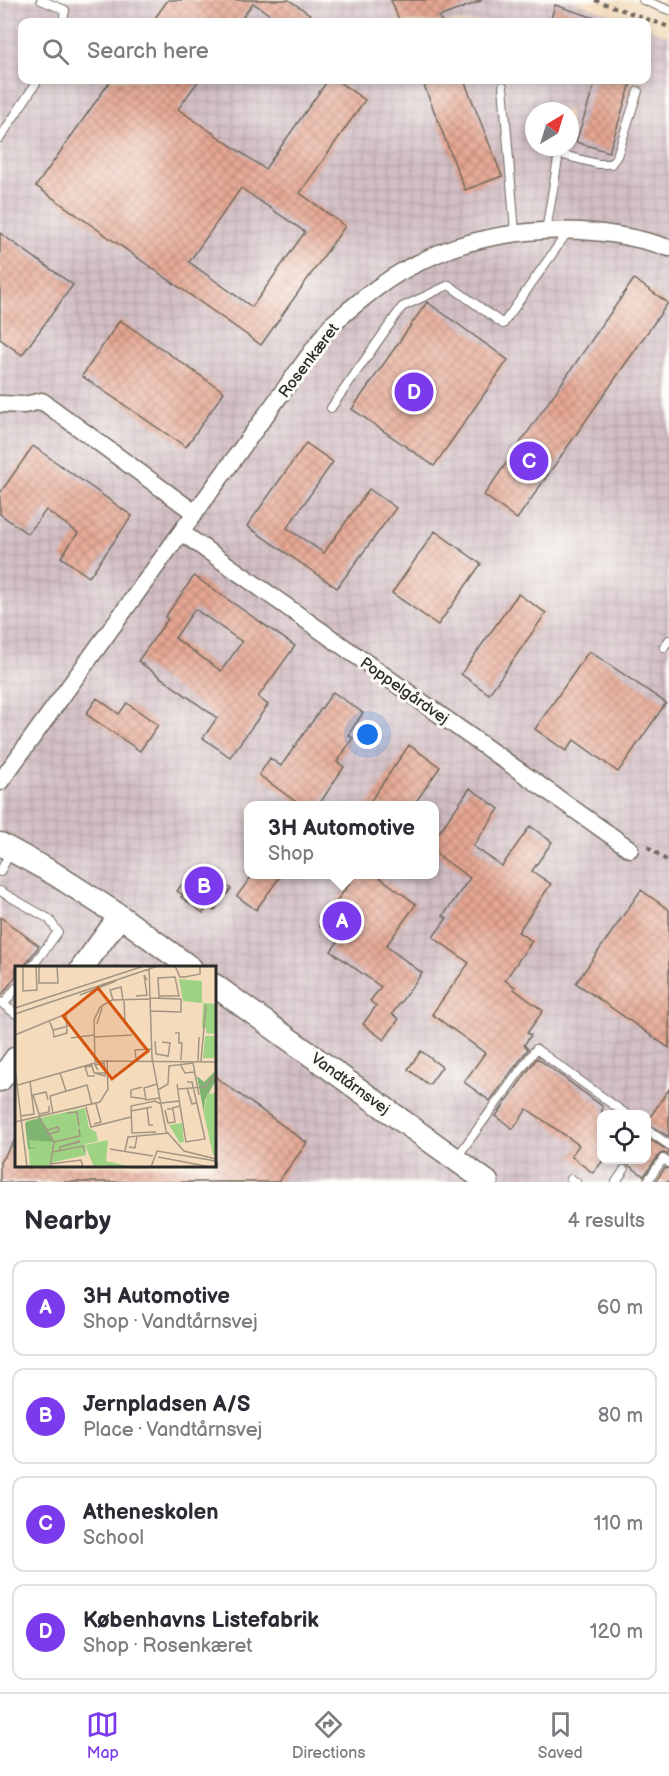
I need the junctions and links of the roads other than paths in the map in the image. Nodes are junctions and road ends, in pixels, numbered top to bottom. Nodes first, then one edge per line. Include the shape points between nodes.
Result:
1 (41, 0) edge
2 (643, 0) edge
3 (669, 10) edge
4 (64, 18) edge
5 (35, 84) edge
6 (503, 86) dead end
7 (638, 91) dead end
8 (0, 138) edge
9 (558, 156) edge
10 (576, 156) edge
11 (569, 230) junction
12 (546, 231) junction
13 (516, 232) junction
14 (669, 248) edge
15 (0, 404) edge
16 (330, 408) dead end
17 (195, 513) junction
18 (181, 532) junction
19 (0, 782) edge
20 (5, 847) edge
21 (630, 849) dead end
22 (0, 872) edge
23 (0, 891) edge
24 (120, 916) junction
25 (33, 966) edge
26 (83, 966) edge
27 (188, 966) edge
28 (216, 986) edge
29 (15, 989) edge
30 (2, 1003) edge
31 (15, 1013) edge
32 (15, 1059) edge
33 (0, 1080) edge
34 (620, 1110) edge
35 (651, 1132) edge
36 (669, 1145) edge
37 (456, 1159) junction
38 (669, 1163) edge
39 (624, 1170) dead end
40 (487, 1182) edge
41 (616, 1182) edge
42 (647, 1182) edge

1 - 4 lane via 65,10
2 - 3 lane
5 - 8 lane
6 - 13 lane
7 - 10 lane via 611,164
9 - 12 lane
11 - 12 street, Rosenkæret
11 - 14 street, Rosenkæret via 650,241
11 - 16 lane via 503,324 449,285 402,307
12 - 13 street, Rosenkæret
13 - 17 street, Rosenkæret via 457,246 406,269 331,325
15 - 17 street via 42,401
17 - 18 street, Rosenkæret
18 - 19 street, Rosenkæret
18 - 21 street, Poppelgårdvej
20 - 22 lane
20 - 24 street
23 - 25 lane via 50,919 58,932
24 - 26 street
24 - 27 street
28 - 37 street, Vandtårnsvej
29 - 30 lane
30 - 31 lane
32 - 33 street
34 - 37 lane via 536,1049
35 - 36 lane
37 - 40 street, Vandtårnsvej
38 - 42 lane via 663,1159
39 - 41 lane

